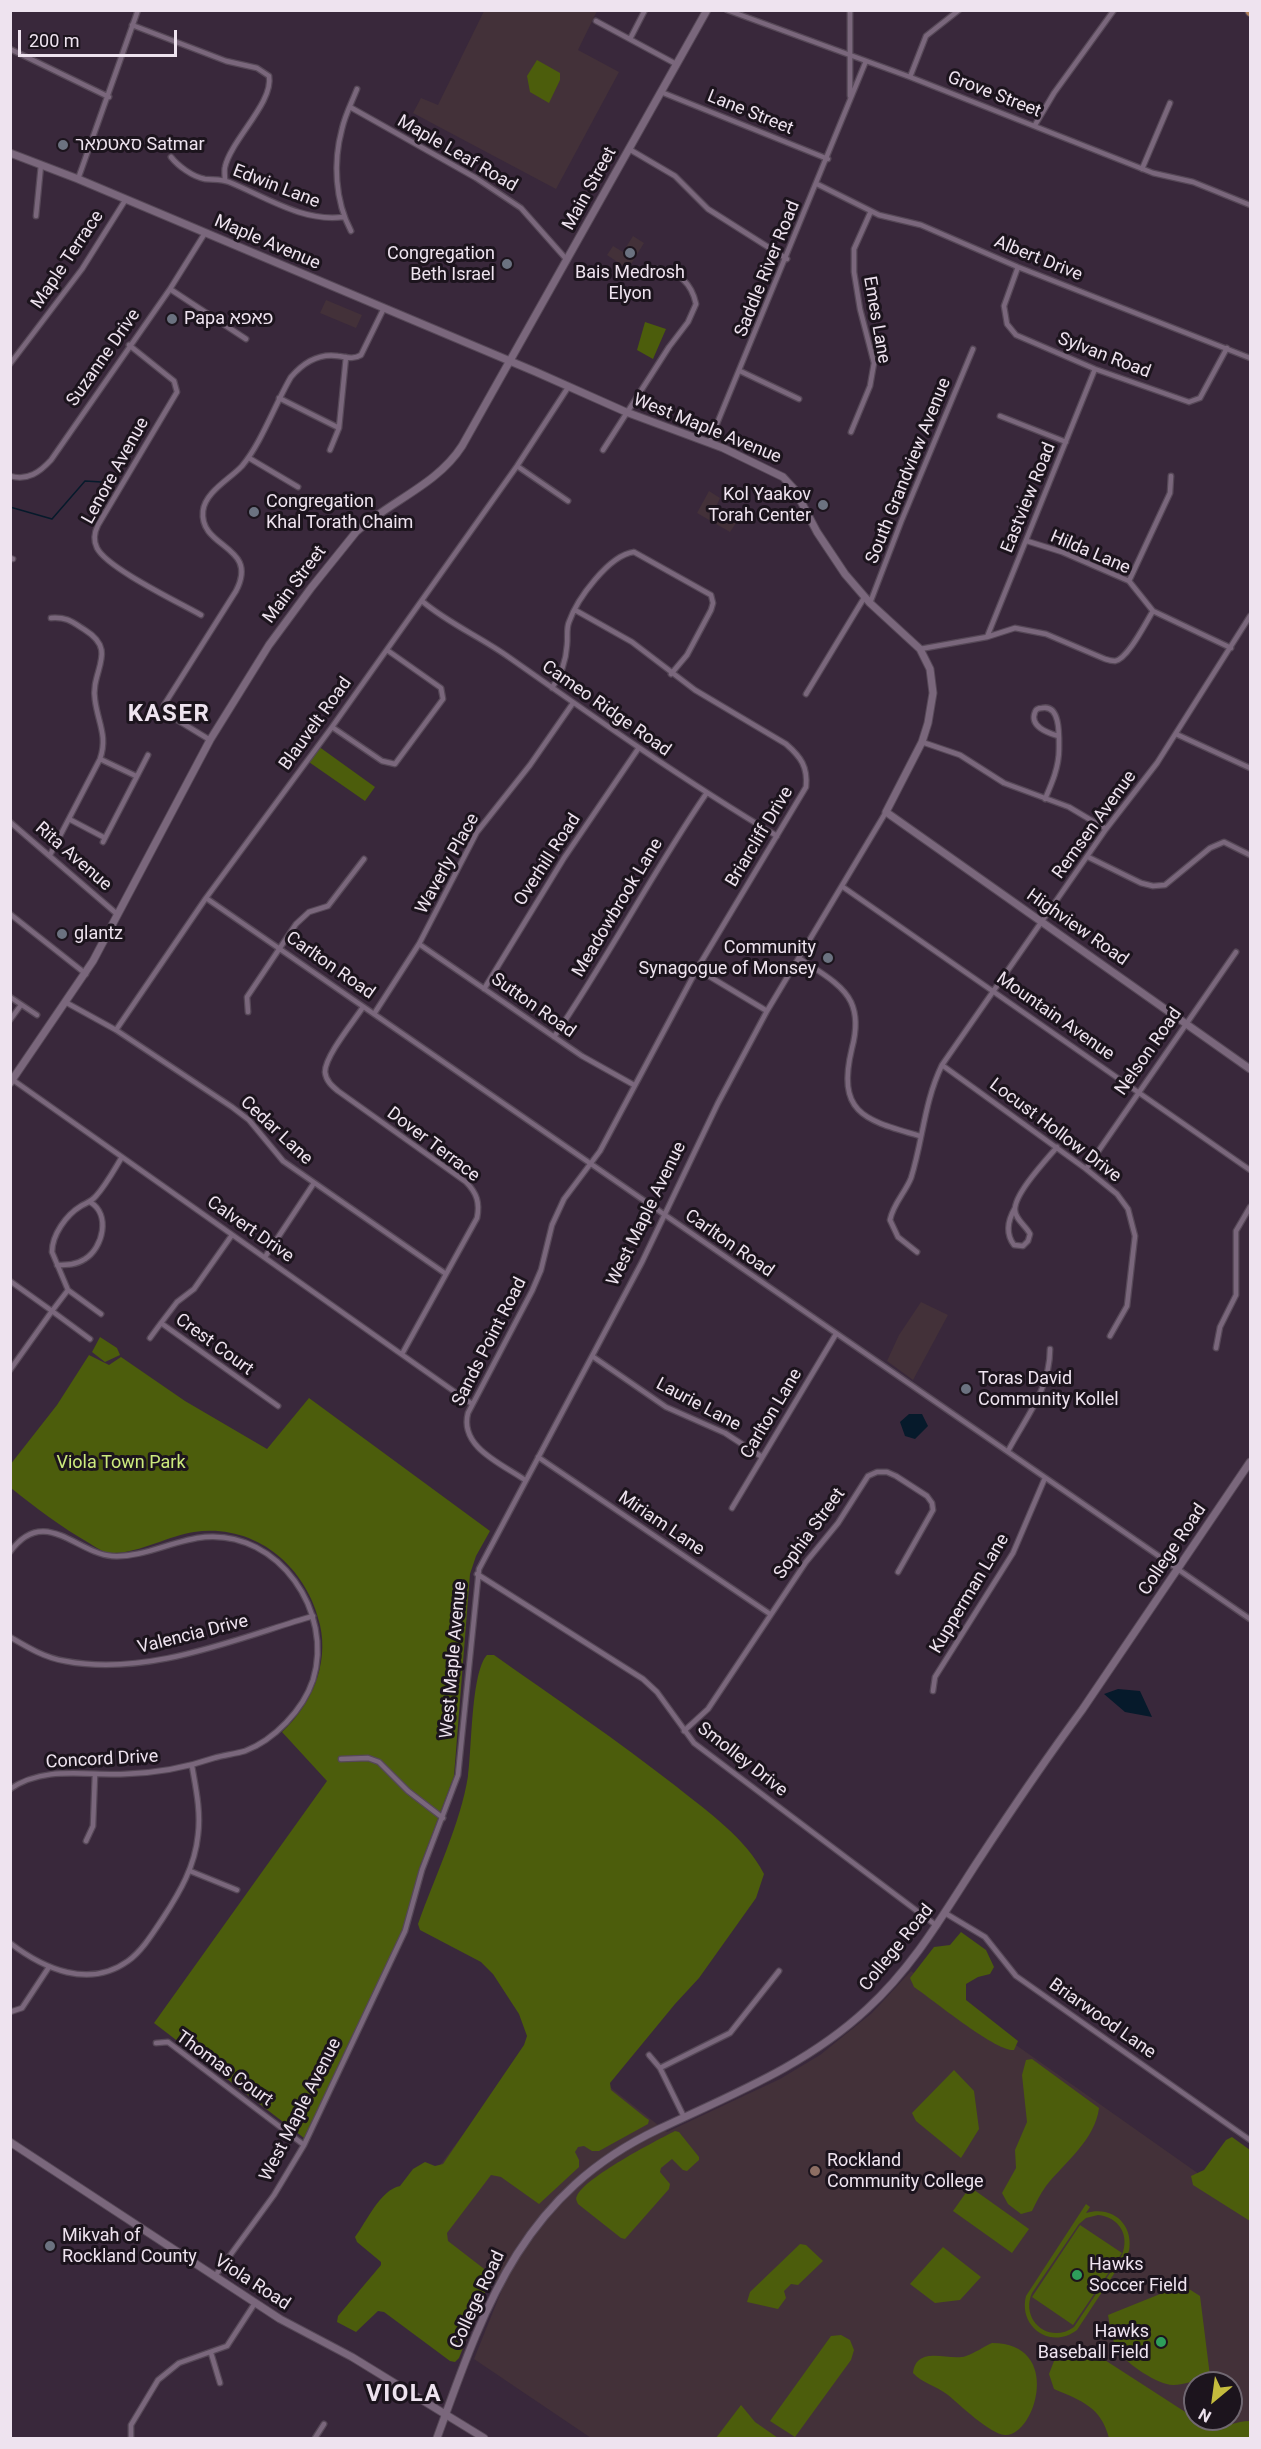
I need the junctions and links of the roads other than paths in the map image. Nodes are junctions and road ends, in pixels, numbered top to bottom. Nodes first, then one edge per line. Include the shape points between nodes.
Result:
1 (138, 10) edge
2 (645, 10) edge
3 (707, 10) edge
4 (727, 10) edge
5 (850, 10) edge
6 (959, 10) edge
7 (1114, 10) edge
8 (596, 21) dead end
9 (132, 25) junction
10 (630, 39) junction
11 (10, 49) edge
12 (849, 55) junction
13 (866, 61) junction
14 (676, 64) junction
15 (910, 77) junction
16 (357, 88) dead end
17 (661, 92) junction
18 (109, 97) junction
19 (1170, 103) dead end
20 (849, 104) junction
21 (350, 107) junction
22 (1035, 125) junction
23 (629, 149) junction
24 (10, 153) edge
25 (171, 157) dead end
26 (828, 159) junction
27 (41, 165) junction
28 (1143, 169) junction
29 (78, 179) junction
30 (225, 181) junction
31 (817, 183) junction
32 (126, 199) junction
33 (1251, 205) edge
34 (871, 211) junction
35 (36, 216) dead end
36 (343, 217) junction
37 (351, 231) dead end
38 (206, 233) junction
39 (787, 259) junction
40 (567, 260) junction
41 (1018, 267) junction
42 (657, 269) dead end
43 (170, 289) junction
44 (384, 308) junction
45 (246, 339) dead end
46 (129, 345) junction
47 (1227, 348) junction
48 (973, 349) dead end
49 (346, 357) junction
50 (1251, 358) edge
51 (511, 362) junction
52 (10, 364) edge
53 (1095, 369) junction
54 (740, 371) junction
55 (568, 386) junction
56 (279, 398) junction
57 (798, 399) dead end
58 (626, 412) junction
59 (1000, 416) dead end
60 (339, 428) junction
61 (851, 432) dead end
62 (1066, 442) junction
63 (709, 443) junction
64 (330, 450) dead end
65 (603, 450) dead end
66 (249, 458) junction
67 (517, 466) junction
68 (10, 476) edge
69 (1171, 476) dead end
70 (298, 487) dead end
71 (568, 501) dead end
72 (1027, 541) junction
73 (1129, 581) junction
74 (867, 601) junction
75 (422, 602) junction
76 (575, 610) junction
77 (1153, 611) junction
78 (201, 615) dead end
79 (1251, 616) edge
80 (51, 618) dead end
81 (987, 637) junction
82 (1231, 648) junction
83 (920, 649) junction
84 (387, 650) junction
85 (672, 674) junction
86 (552, 688) junction
87 (806, 694) dead end
88 (573, 703) junction
89 (332, 727) junction
90 (1176, 734) junction
91 (1059, 736) junction
92 (210, 740) junction
93 (922, 742) junction
94 (638, 749) junction
95 (148, 754) dead end
96 (100, 759) junction
97 (1251, 768) edge
98 (136, 776) junction
99 (706, 794) junction
100 (1046, 799) junction
101 (886, 812) junction
102 (69, 819) junction
103 (10, 822) edge
104 (1106, 829) junction
105 (777, 836) junction
106 (50, 855) junction
107 (1251, 855) edge
108 (1088, 856) junction
109 (364, 859) dead end
110 (843, 887) junction
111 (206, 898) junction
112 (10, 914) edge
113 (117, 914) junction
114 (1043, 922) junction
115 (419, 944) junction
116 (280, 947) junction
117 (1236, 952) dead end
118 (799, 958) junction
119 (697, 969) junction
120 (86, 974) junction
121 (484, 989) junction
122 (995, 990) junction
123 (10, 997) edge
124 (67, 1003) junction
125 (21, 1005) junction
126 (363, 1007) junction
127 (767, 1011) junction
128 (248, 1012) dead end
129 (374, 1014) junction
130 (37, 1015) dead end
131 (10, 1020) edge
132 (1185, 1024) junction
133 (116, 1030) junction
134 (554, 1037) junction
135 (942, 1065) junction
136 (1251, 1069) edge
137 (12, 1082) edge
138 (634, 1085) junction
139 (1138, 1093) junction
140 (920, 1136) junction
141 (1057, 1147) junction
142 (122, 1157) junction
143 (590, 1164) junction
144 (1086, 1169) junction
145 (1251, 1170) edge
146 (314, 1183) junction
147 (90, 1202) junction
148 (1251, 1207) edge
149 (1015, 1208) junction
150 (664, 1215) junction
151 (232, 1235) junction
152 (917, 1252) dead end
153 (265, 1257) junction
154 (57, 1265) junction
155 (446, 1274) junction
156 (10, 1281) edge
157 (68, 1290) junction
158 (52, 1311) junction
159 (101, 1314) dead end
160 (161, 1323) junction
161 (836, 1334) junction
162 (1110, 1336) dead end
163 (150, 1338) dead end
164 (90, 1339) dead end
165 (1216, 1348) dead end
166 (1050, 1349) dead end
167 (402, 1354) junction
168 (592, 1356) junction
169 (10, 1370) edge
170 (472, 1404) junction
171 (278, 1406) dead end
172 (1008, 1451) junction
173 (538, 1456) junction
174 (762, 1457) junction
175 (1251, 1462) edge
176 (1045, 1478) junction
177 (525, 1480) junction
178 (732, 1508) dead end
179 (12, 1550) edge
180 (1177, 1570) junction
181 (898, 1572) dead end
182 (477, 1574) junction
183 (770, 1614) junction
184 (313, 1616) junction
185 (1251, 1619) edge
186 (10, 1637) edge
187 (933, 1691) dead end
188 (684, 1731) junction
189 (340, 1759) dead end
190 (192, 1766) junction
191 (95, 1774) junction
192 (10, 1789) edge
193 (442, 1818) junction
194 (86, 1841) dead end
195 (190, 1871) junction
196 (237, 1890) dead end
197 (945, 1913) junction
198 (937, 1926) junction
199 (10, 1942) edge
200 (49, 1967) junction
201 (780, 1971) dead end
202 (10, 2012) edge
203 (156, 2043) dead end
204 (649, 2055) dead end
205 (660, 2068) junction
206 (684, 2117) junction
207 (1251, 2140) edge
208 (10, 2142) edge
209 (304, 2145) junction
210 (214, 2276) junction
211 (255, 2303) junction
212 (211, 2353) junction
213 (220, 2383) dead end
214 (446, 2414) junction
215 (324, 2424) dead end
216 (131, 2439) edge
217 (315, 2439) edge
218 (437, 2439) edge
219 (483, 2439) edge

1 - 9 street
2 - 10 street
3 - 14 street, Main Street
4 - 12 street, Grove Street
5 - 12 street, Saddle River Road
6 - 15 street via 926,36
7 - 22 street
8 - 10 street
9 - 18 street
9 - 30 street via 226,61 257,68 269,76 271,84 229,157
10 - 14 street
11 - 18 street
12 - 13 street, Grove Street
12 - 20 street, Saddle River Road
13 - 15 street, Grove Street
13 - 20 street, Saddle River Road
14 - 17 street, Main Street
15 - 22 street, Grove Street
16 - 21 street
17 - 23 street, Main Street
17 - 26 street, Lane Street
18 - 29 street
19 - 28 street
20 - 26 street, Saddle River Road
21 - 36 street via 337,152
21 - 40 street, Maple Leaf Road via 521,208
22 - 28 street, Grove Street
23 - 39 street via 675,176 708,209
23 - 40 street, Main Street
24 - 27 street, Maple Avenue
25 - 30 street, Edwin Lane via 202,178
26 - 31 street, Saddle River Road
27 - 29 street, Maple Avenue
27 - 35 street
28 - 33 street, Grove Street via 1193,182
29 - 32 street, Maple Avenue
30 - 36 street, Edwin Lane via 302,214 325,219
31 - 34 street, Albert Drive
31 - 39 street, Saddle River Road
32 - 38 street, Maple Avenue
32 - 52 street, Maple Terrace via 82,269
34 - 41 street, Albert Drive via 921,225
34 - 61 street, Emes Lane via 854,249 854,272 874,363 870,386
36 - 37 street
38 - 43 street, Suzanne Drive
38 - 44 street, Maple Avenue
39 - 54 street, Saddle River Road
40 - 51 street, Main Street
41 - 47 street, Albert Drive
41 - 53 street, Sylvan Road via 1004,306 1007,324 1016,335
42 - 58 street via 673,272 687,284 696,304 688,322
43 - 45 street
43 - 46 street, Suzanne Drive
44 - 49 street via 364,352 358,357
44 - 51 street, Maple Avenue
46 - 68 street, Suzanne Drive via 40,472 28,477
46 - 78 street, Lenore Avenue via 174,381 177,392 98,525 96,546 113,564
47 - 50 street, Albert Drive
47 - 53 street, Sylvan Road via 1200,398 1189,402
48 - 74 street, South Grandview Avenue
49 - 56 street via 323,356 308,361 291,377
49 - 60 street
51 - 55 street, West Maple Avenue
51 - 92 street, Main Street via 454,459 431,480 356,532 280,629
53 - 62 street, Eastview Road
54 - 57 street
54 - 63 street, Saddle River Road
55 - 58 street, West Maple Avenue
55 - 67 street, Blauvelt Road
56 - 60 street
56 - 66 street
58 - 63 street, West Maple Avenue
58 - 65 street
59 - 62 street
60 - 64 street
62 - 72 street, Eastview Road
63 - 74 street, West Maple Avenue via 783,477 795,490 845,574
66 - 70 street
66 - 92 street via 208,498 203,512 208,532 239,560 240,583 164,705 169,715
67 - 71 street
67 - 75 street, Blauvelt Road
69 - 73 street via 1170,493
72 - 73 street, Hilda Lane
72 - 81 street, Eastview Road
73 - 77 street, Hilda Lane
74 - 83 street, West Maple Avenue
74 - 87 street, South Grandview Avenue
75 - 84 street, Blauvelt Road
75 - 86 street, Cameo Ridge Road
76 - 85 street, Briarcliff Drive via 632,642
76 - 85 street via 595,580 625,553 634,552 705,590 711,595 711,610
76 - 86 street via 568,624 564,665
77 - 81 street via 1129,650 1115,661 1033,631 1015,628
77 - 82 street, Hilda Lane
79 - 82 street, Remsen Avenue
80 - 96 street via 65,617 97,637 102,649 94,694 105,746
81 - 83 street
82 - 90 street, Remsen Avenue
83 - 93 street, West Maple Avenue via 930,669 933,693
84 - 89 street, Blauvelt Road
84 - 89 street via 441,688 443,699 433,714 395,764 382,761
85 - 105 street, Briarcliff Drive via 798,754 807,773 806,787
86 - 88 street, Cameo Ridge Road
88 - 94 street, Cameo Ridge Road
88 - 115 street, Waverly Place via 477,832
89 - 111 street, Blauvelt Road
90 - 97 street
90 - 104 street, Remsen Avenue
91 - 91 street via 1056,713 1052,708 1038,709 1034,720 1037,726
91 - 100 street via 1057,770
92 - 113 street, Main Street
93 - 100 street via 960,755 1004,783
93 - 101 street, West Maple Avenue
94 - 99 street, Cameo Ridge Road
94 - 121 street, Overhill Road via 564,858
95 - 98 street
96 - 98 street
96 - 102 street
98 - 102 street via 104,840
99 - 105 street, Cameo Ridge Road
99 - 134 street, Meadowbrook Lane via 672,842
100 - 104 street via 1069,807
101 - 110 street, West Maple Avenue
101 - 114 street, Highview Road
102 - 106 street
103 - 106 street, Rita Avenue
104 - 108 street, Remsen Avenue
105 - 119 street, Briarcliff Drive
106 - 113 street, Rita Avenue
107 - 108 street via 1224,842 1210,848 1166,885 1154,886
108 - 114 street, Remsen Avenue
109 - 116 street via 328,906 301,916
110 - 118 street, West Maple Avenue
110 - 122 street, Mountain Avenue
111 - 116 street, Carlton Road
111 - 133 street, Blauvelt Road
112 - 120 street
113 - 120 street, Main Street
114 - 122 street, Remsen Avenue
114 - 132 street, Highview Road
115 - 121 street, Sutton Road
115 - 129 street, Waverly Place
116 - 126 street, Carlton Road
116 - 128 street via 247,998
117 - 132 street, Nelson Road
118 - 127 street, West Maple Avenue
118 - 140 street via 842,990 851,1002 856,1035 846,1078 854,1104 880,1124
119 - 127 street
119 - 138 street, Briarcliff Drive
120 - 124 street, Main Street
121 - 134 street, Sutton Road
122 - 135 street, Remsen Avenue
122 - 139 street, Mountain Avenue
123 - 125 street
124 - 133 street
124 - 137 street, Main Street
125 - 130 street
125 - 131 street
126 - 129 street, Carlton Road
126 - 155 street, Dover Terrace via 328,1060 327,1080 338,1092 474,1190 479,1203 477,1218
127 - 150 street, West Maple Avenue
129 - 143 street, Carlton Road
132 - 136 street, Highview Road
132 - 139 street, Nelson Road
133 - 146 street, Cedar Lane via 249,1120 283,1161
134 - 138 street, Sutton Road
135 - 140 street, Remsen Avenue via 932,1086
135 - 141 street, Locust Hollow Drive
137 - 142 street, Calvert Drive
138 - 143 street, Briarcliff Drive
139 - 144 street, Nelson Road
139 - 145 street, Mountain Avenue
140 - 152 street, Remsen Avenue via 910,1181 890,1220 898,1237
141 - 144 street, Locust Hollow Drive
141 - 149 street via 1019,1196
142 - 147 street
142 - 151 street, Calvert Drive
143 - 150 street, Carlton Road
143 - 170 street, Sands Point Road via 564,1199 532,1291
144 - 162 street, Locust Hollow Drive via 1117,1194 1128,1209 1135,1236 1127,1306
146 - 153 street
146 - 155 street, Cedar Lane
147 - 154 street via 73,1212 54,1238 52,1252
147 - 154 street via 102,1219 98,1243 83,1260
148 - 165 street via 1236,1231 1236,1295 1220,1327
149 - 149 street via 1030,1234 1023,1246 1014,1245 1010,1239 1009,1222
150 - 161 street, Carlton Road
150 - 168 street, West Maple Avenue
151 - 153 street, Calvert Drive
151 - 160 street, Crest Court via 194,1289 177,1302
153 - 167 street, Calvert Drive
154 - 157 street
155 - 167 street, Dover Terrace
156 - 158 street
157 - 158 street
157 - 159 street
158 - 164 street
158 - 169 street
160 - 163 street
160 - 171 street, Crest Court
161 - 172 street, Carlton Road
161 - 174 street, Carlton Lane
166 - 172 street via 1047,1379 1040,1397
167 - 170 street, Calvert Drive
168 - 173 street, West Maple Avenue
168 - 174 street, Laurie Lane via 666,1407 725,1432
170 - 177 street, Sands Point Road via 466,1422 470,1438
172 - 176 street, Carlton Road
173 - 177 street, West Maple Avenue
173 - 183 street, Miriam Lane
174 - 178 street, Carlton Lane
175 - 180 street, College Road
176 - 180 street, Carlton Road
176 - 187 street, Kupperman Lane via 1013,1553 935,1677
177 - 182 street, West Maple Avenue
179 - 184 street, Concord Drive via 34,1534 49,1531 110,1556 128,1556 207,1537 229,1539 268,1554 285,1568 304,1593
180 - 185 street, Carlton Road
180 - 197 street, College Road
181 - 183 street, Sophia Street via 933,1510 932,1503 896,1476 877,1472 868,1476
182 - 188 street, Smolley Drive via 643,1679
182 - 193 street, West Maple Avenue via 458,1775
183 - 188 street, Sophia Street via 708,1709
184 - 186 street, Valencia Drive via 140,1664 101,1666 63,1661
184 - 190 street, Concord Drive via 318,1643 312,1681 289,1719 246,1751
188 - 198 street, Smolley Drive via 712,1758
189 - 193 street via 368,1758 379,1762
190 - 191 street, Concord Drive via 156,1773
190 - 195 street via 198,1834
191 - 192 street, Concord Drive via 58,1773 32,1778
191 - 194 street via 93,1826
193 - 209 street, West Maple Avenue via 401,1943
195 - 196 street
195 - 200 street via 175,1900 130,1960 97,1974 73,1976
197 - 198 street, College Road
197 - 207 street, Briarwood Lane via 985,1937 1016,1976
198 - 206 street, College Road via 889,1987 836,2035 778,2073
199 - 200 street
200 - 202 street via 22,2008
201 - 205 street via 730,2033
203 - 209 street, Thomas Court via 168,2042
204 - 205 street
205 - 206 street
206 - 214 street, College Road via 601,2163 571,2187 536,2225 498,2285
208 - 210 street, Viola Road
209 - 210 street, West Maple Avenue via 274,2196
210 - 211 street, Viola Road
211 - 212 street via 227,2346
211 - 214 street, Viola Road
212 - 213 street
212 - 216 street via 179,2363 163,2376 131,2425
214 - 218 street, College Road
214 - 219 street, Viola Road
215 - 217 street

